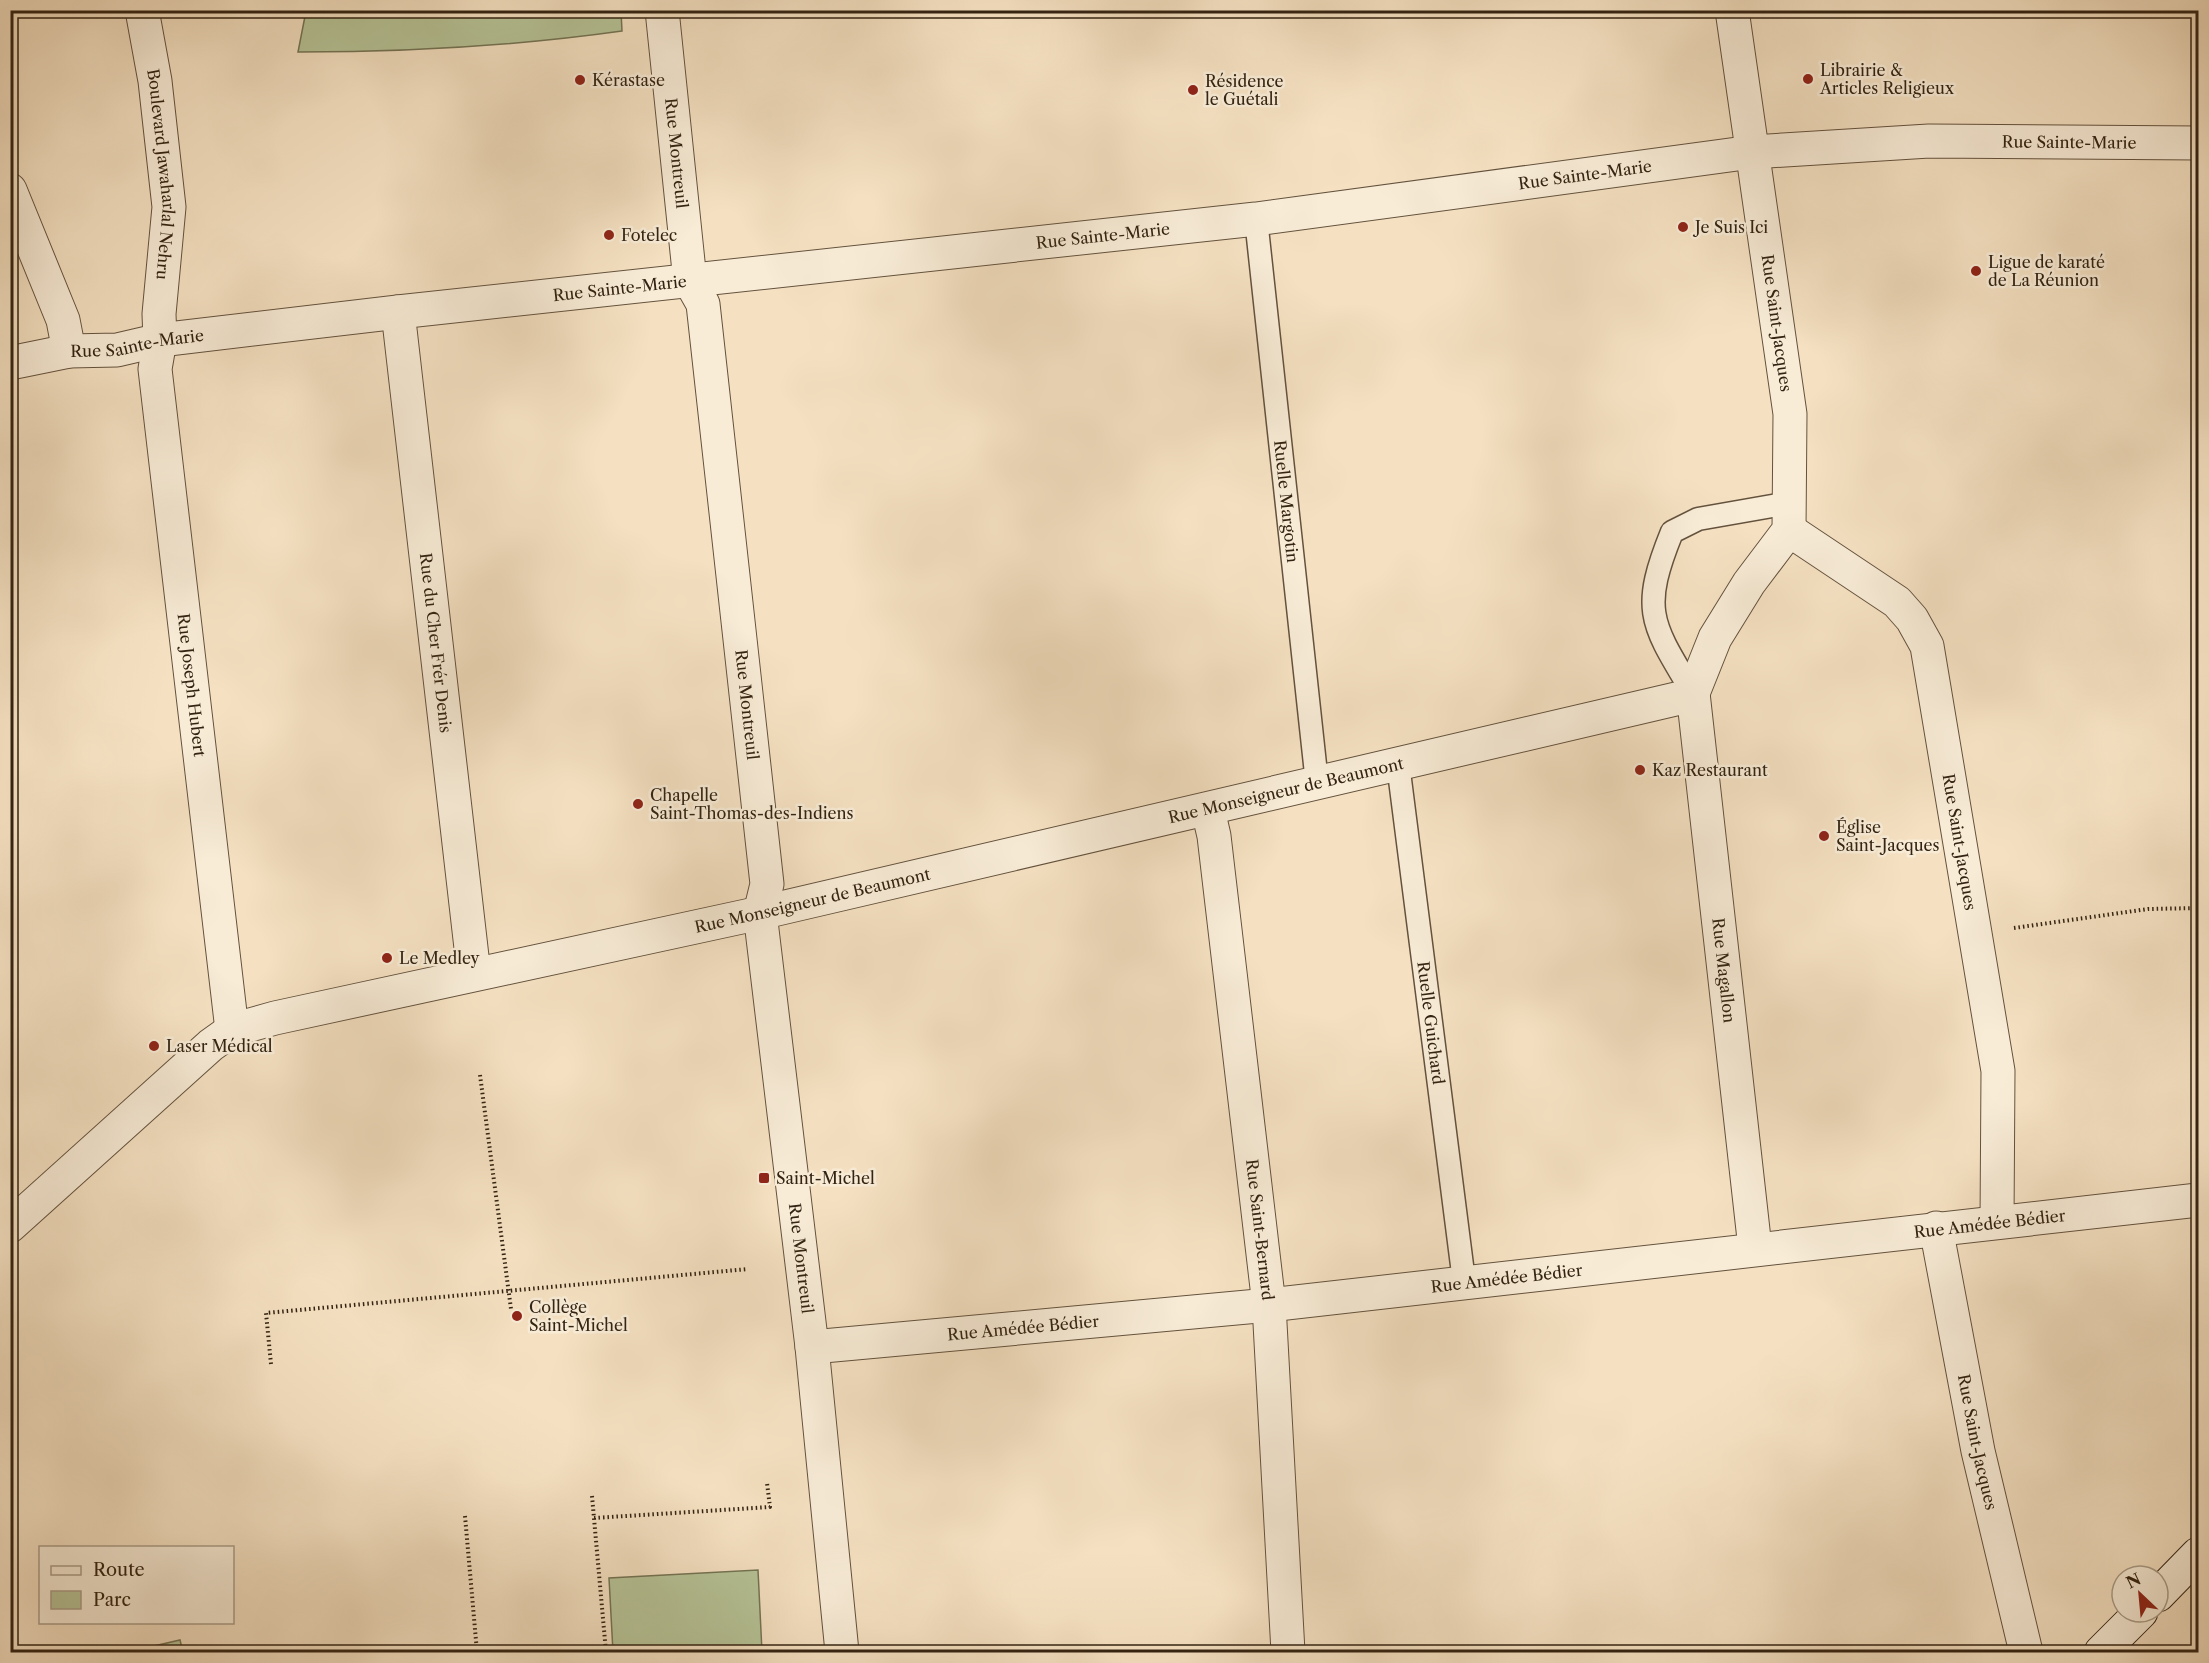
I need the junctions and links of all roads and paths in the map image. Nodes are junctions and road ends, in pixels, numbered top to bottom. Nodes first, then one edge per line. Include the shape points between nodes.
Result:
1 (142, 10) edge
2 (662, 10) edge
3 (1732, 10) edge
4 (2199, 143) edge
5 (1752, 152) junction
6 (10, 190) edge
7 (1256, 219) junction
8 (690, 281) junction
9 (398, 312) junction
10 (160, 340) junction
11 (69, 351) junction
12 (10, 363) edge
13 (1789, 517) junction
14 (1687, 696) junction
15 (1398, 765) junction
16 (1317, 783) junction
17 (1208, 810) junction
18 (2199, 908) edge
19 (760, 912) junction
20 (1974, 934) junction
21 (474, 974) junction
22 (232, 1030) junction
23 (480, 1075) dead end
24 (2199, 1200) edge
25 (1997, 1222) junction
26 (10, 1226) edge
27 (1936, 1228) junction
28 (1755, 1248) junction
29 (748, 1269) dead end
30 (1464, 1281) junction
31 (508, 1290) junction
32 (1269, 1305) junction
33 (511, 1309) dead end
34 (812, 1347) junction
35 (271, 1365) dead end
36 (768, 1483) dead end
37 (592, 1496) dead end
38 (465, 1516) dead end
39 (594, 1518) junction
40 (2199, 1554) edge
41 (2170, 1583) edge
42 (2129, 1624) edge
43 (477, 1653) edge
44 (606, 1653) edge
45 (842, 1653) edge
46 (1288, 1653) edge
47 (2026, 1653) edge
48 (2101, 1653) edge

1 - 10 street, Boulevard Jawaharlal Nehru via 155,81 169,207
2 - 8 street, Rue Montreuil
3 - 5 street, Rue Saint-Jacques
4 - 5 street, Rue Sainte-Marie via 1929,141
5 - 7 street, Rue Sainte-Marie
5 - 13 street, Rue Saint-Jacques via 1790,414
6 - 11 street via 63,320
7 - 8 street, Rue Sainte-Marie
7 - 16 lane, Ruelle Margotin
8 - 9 street, Rue Sainte-Marie
8 - 19 street, Rue Montreuil via 705,315 767,884
9 - 10 street, Rue Sainte-Marie
9 - 21 street, Rue du Cher Frér Denis
10 - 11 street, Rue Sainte-Marie via 117,350
10 - 22 street, Rue Joseph Hubert via 155,369
11 - 12 street, Rue Sainte-Marie
13 - 14 street via 1715,638
13 - 14 lane via 1698,519 1672,532 1655,573 1652,616
13 - 20 street, Rue Saint-Jacques via 1897,602 1927,646
14 - 15 street, Rue Monseigneur de Beaumont
14 - 28 street, Rue Magallon
15 - 16 street, Rue Monseigneur de Beaumont
15 - 30 lane, Ruelle Guichard
16 - 17 street, Rue Monseigneur de Beaumont
17 - 19 street, Rue Monseigneur de Beaumont
17 - 32 street, Rue Saint-Bernard
18 - 20 path via 2148,909
19 - 21 street, Rue Monseigneur de Beaumont
19 - 34 street, Rue Montreuil
20 - 25 street, Rue Saint-Jacques via 1998,1071
21 - 22 street, Rue Monseigneur de Beaumont
22 - 26 street, Rue Monseigneur de Beaumont
23 - 31 path
24 - 25 street, Rue Amédée Bédier
25 - 27 street, Rue Amédée Bédier
27 - 28 street, Rue Amédée Bédier
27 - 47 street, Rue Saint-Jacques via 1978,1451
28 - 30 street, Rue Amédée Bédier
29 - 31 path
30 - 32 street, Rue Amédée Bédier
31 - 33 path
31 - 35 path via 266,1312
32 - 34 street, Rue Amédée Bédier
32 - 46 street, Rue Saint-Bernard
34 - 45 street, Rue Montreuil
36 - 39 path via 770,1507
37 - 39 path
38 - 43 path
39 - 44 path
40 - 41 street
42 - 48 street

